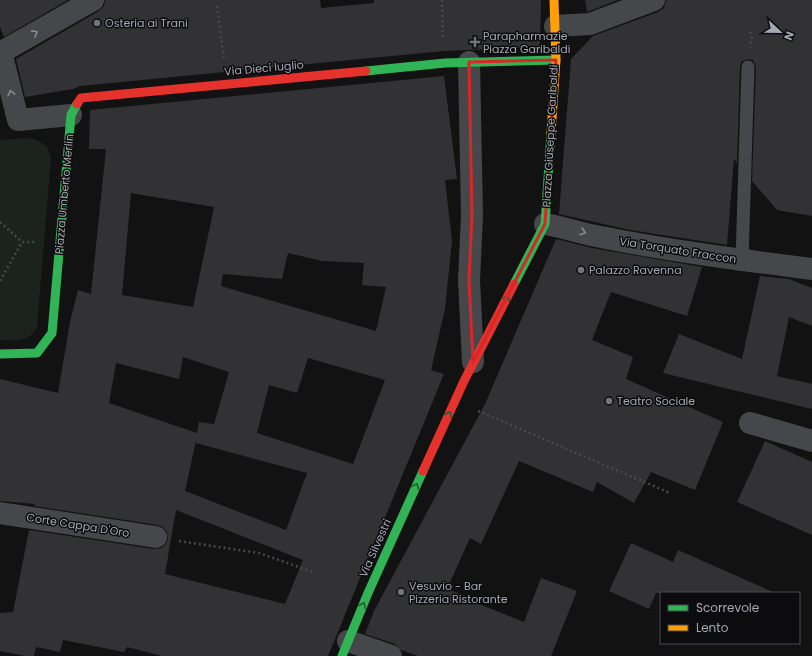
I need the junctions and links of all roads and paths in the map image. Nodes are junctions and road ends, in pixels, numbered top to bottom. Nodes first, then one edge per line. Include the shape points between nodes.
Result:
1 (94, 0) edge
2 (442, 0) edge
3 (554, 0) edge
4 (654, 0) edge
5 (217, 6) dead end
6 (554, 26) junction
7 (0, 53) edge
8 (556, 60) junction
9 (469, 62) junction
10 (445, 63) junction
11 (748, 67) dead end
12 (228, 83) junction
13 (71, 116) junction
14 (9, 122) edge
15 (0, 222) edge
16 (545, 224) junction
17 (61, 241) junction
18 (22, 242) junction
19 (742, 260) junction
20 (812, 269) edge
21 (0, 281) edge
22 (0, 354) edge
23 (473, 362) junction
24 (455, 401) junction
25 (750, 423) dead end
26 (812, 441) edge
27 (432, 450) joint
28 (670, 494) dead end
29 (0, 512) edge
30 (156, 537) dead end
31 (178, 540) dead end
32 (312, 572) dead end
33 (345, 648) edge
34 (390, 656) edge

7 -> 1 street
2 - 10 path
3 - 6 street
4 - 6 street via 590,24
5 - 12 path
6 - 8 street
14 -> 7 street
8 - 9 street, Piazza Giuseppe Garibaldi
8 - 16 street, Piazza Giuseppe Garibaldi
9 - 10 street, Via Dieci luglio
9 - 23 street, Piazza Giuseppe Garibaldi via 472,216 469,280
10 - 12 street, Via Dieci luglio
11 - 19 lane
12 - 13 street, Via Dieci luglio via 81,98
13 - 14 street
13 - 17 street, Piazza Umberto Merlin
15 - 18 path
16 -> 19 street, Via Torquato Fraccon via 600,237
23 -> 16 street, Piazza Giuseppe Garibaldi
17 - 18 path
17 - 22 street, Piazza Umberto Merlin via 52,333 37,353
18 - 21 path
19 - 20 street, Via Torquato Fraccon
23 - 24 street, Piazza Giuseppe Garibaldi
27 -> 24 street, Piazza Giuseppe Garibaldi
24 - 28 path
25 - 26 street
33 -> 27 street, Via Silvestri
29 - 30 street, Corte Cappa D'Oro
31 - 32 path via 259,553
33 - 34 street

